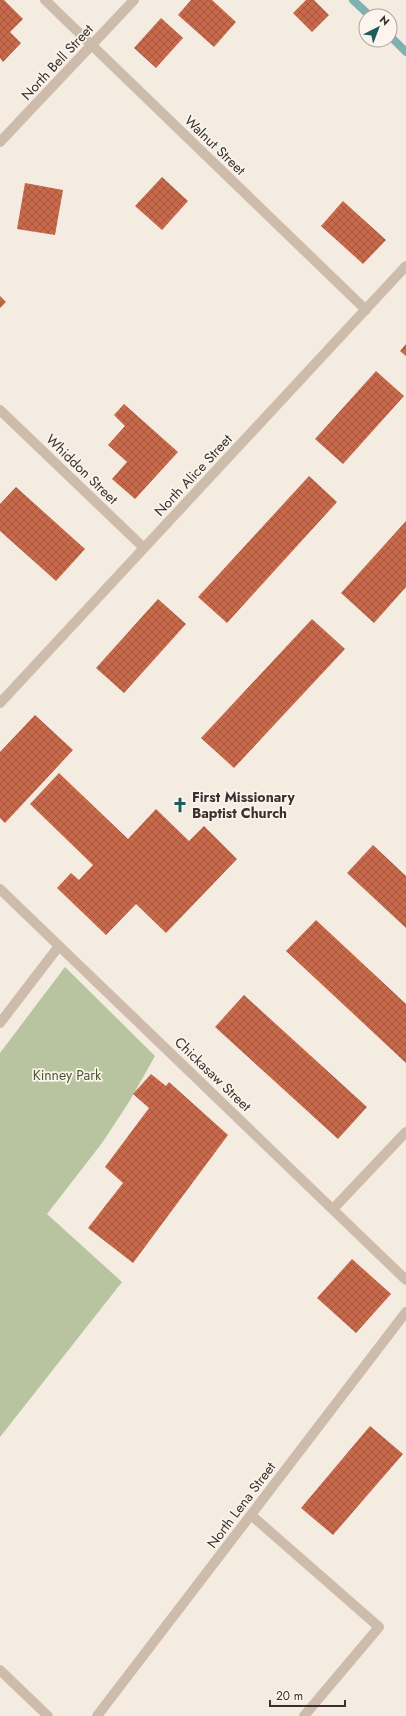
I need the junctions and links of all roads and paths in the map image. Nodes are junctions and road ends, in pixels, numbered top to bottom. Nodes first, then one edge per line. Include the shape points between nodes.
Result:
1 (45, 0) edge
2 (134, 0) edge
3 (91, 45) junction
4 (0, 142) edge
5 (406, 266) edge
6 (366, 310) junction
7 (0, 410) edge
8 (144, 548) junction
9 (0, 702) edge
10 (0, 889) edge
11 (59, 946) junction
12 (0, 1023) edge
13 (406, 1132) edge
14 (333, 1209) junction
15 (406, 1280) edge
16 (406, 1312) edge
17 (251, 1515) junction
18 (0, 1670) edge
19 (48, 1716) edge
20 (98, 1716) edge
21 (304, 1716) edge

1 - 3 street, Walnut Street
2 - 3 street, North Bell Street
3 - 4 street, North Bell Street
3 - 6 street, Walnut Street
5 - 6 street, North Alice Street
6 - 8 street, North Alice Street
7 - 8 street, Whiddon Street
8 - 9 street, North Alice Street
10 - 11 street, Chickasaw Street
11 - 12 street
11 - 14 street, Chickasaw Street
13 - 14 street
14 - 15 street, Chickasaw Street
16 - 17 street, North Lena Street
17 - 20 street, North Lena Street
17 - 21 street via 378,1627
18 - 19 street

